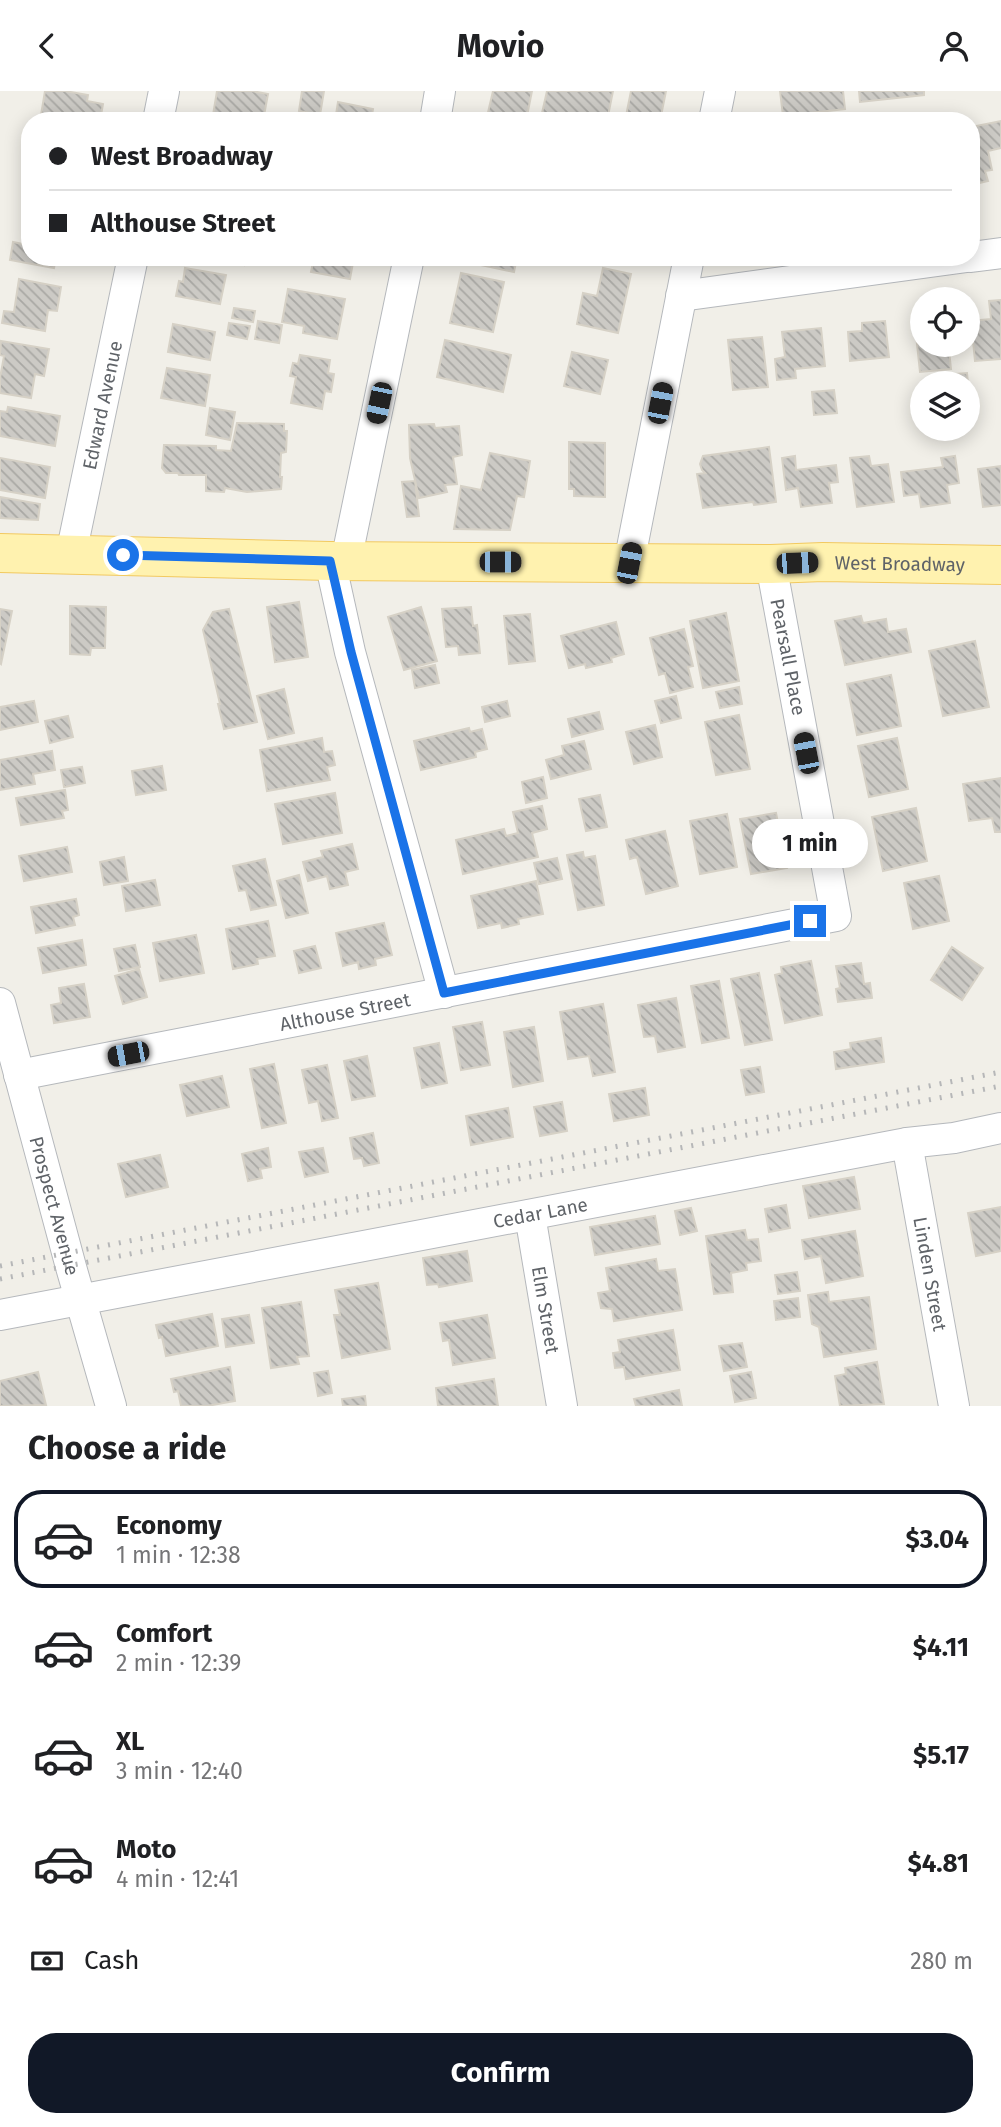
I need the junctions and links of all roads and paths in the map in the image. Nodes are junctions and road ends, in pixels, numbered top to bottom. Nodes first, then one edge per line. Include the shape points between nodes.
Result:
1 (164, 91) edge
2 (440, 91) edge
3 (720, 91) edge
4 (160, 112) edge
5 (436, 112) edge
6 (716, 112) edge
7 (1001, 253) edge
8 (980, 256) edge
9 (131, 266) edge
10 (407, 266) edge
11 (687, 266) edge
12 (903, 266) edge
13 (681, 296) junction
14 (0, 553) edge
15 (71, 554) junction
16 (338, 561) junction
17 (629, 563) junction
18 (771, 564) junction
19 (1001, 565) edge
20 (836, 916) joint
21 (444, 993) junction
22 (0, 1003) edge
23 (19, 1075) junction
24 (1001, 1129) edge
25 (907, 1143) junction
26 (530, 1215) junction
27 (80, 1301) junction
28 (0, 1315) edge
29 (111, 1406) edge
30 (562, 1406) edge
31 (954, 1406) edge

1 - 4 street
2 - 5 street
3 - 6 street
7 - 8 street
9 - 15 street, Edward Avenue
10 - 16 street
11 - 13 street
12 - 13 street
13 - 17 street
14 - 15 main road, West Broadway
15 - 16 main road, West Broadway
16 - 17 main road, West Broadway
16 - 21 street via 351,652
17 - 18 main road, West Broadway
18 - 19 main road, West Broadway
18 - 20 street, Pearsall Place
20 - 21 street, Althouse Street
21 - 23 street, Althouse Street
22 - 23 street, Prospect Avenue
23 - 27 street, Prospect Avenue
24 - 25 street, Cedar Lane
25 - 26 street, Cedar Lane
25 - 31 street, Linden Street
26 - 27 street, Cedar Lane
26 - 30 street, Elm Street
27 - 28 street, Cedar Lane
27 - 29 street, Prospect Avenue

